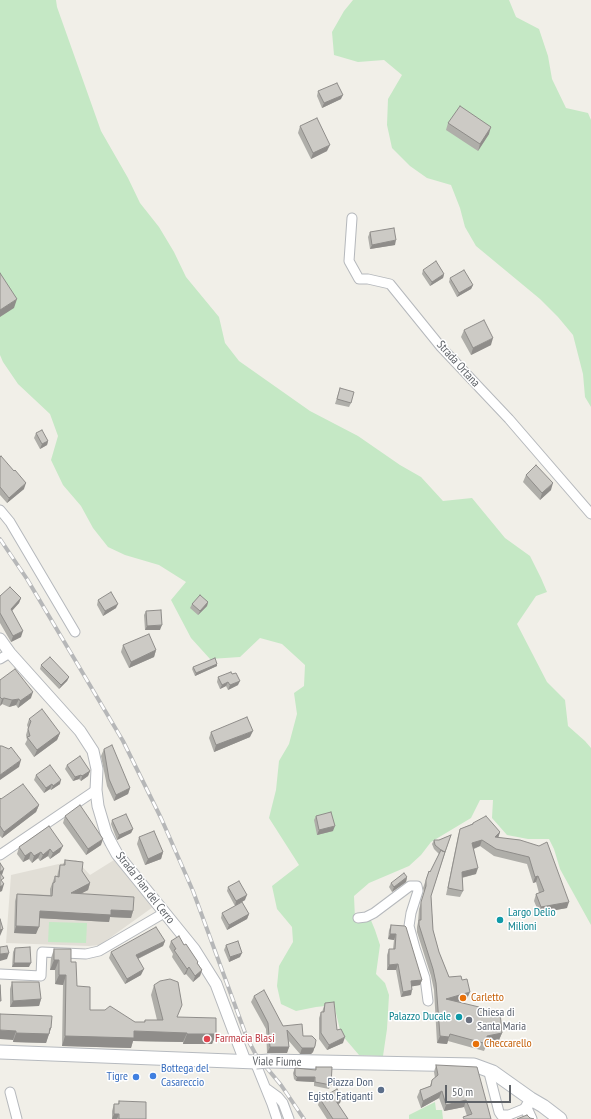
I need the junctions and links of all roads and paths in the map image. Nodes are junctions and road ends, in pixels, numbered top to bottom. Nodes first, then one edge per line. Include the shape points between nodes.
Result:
1 (352, 218) dead end
2 (0, 510) edge
3 (591, 514) edge
4 (75, 632) dead end
5 (0, 639) edge
6 (10, 653) junction
7 (0, 660) edge
8 (96, 790) junction
9 (0, 855) edge
10 (164, 913) junction
11 (358, 918) dead end
12 (0, 974) edge
13 (428, 1001) dead end
14 (0, 1052) edge
15 (256, 1061) junction
16 (488, 1069) junction
17 (267, 1089) junction
18 (10, 1092) dead end
19 (529, 1103) junction
20 (505, 1117) edge
21 (17, 1119) edge
22 (276, 1119) edge
23 (289, 1119) edge
24 (532, 1119) edge
25 (560, 1119) edge

1 - 3 street, Strada Ortana via 349,261 359,280 368,279 390,284 441,347
2 - 4 street via 10,522
5 - 6 street, Strada Pian del Cerro
6 - 7 street
6 - 8 street, Strada Pian del Cerro via 80,731 93,752 97,769
8 - 9 street
8 - 10 street, Strada Pian del Cerro via 106,833 117,854
10 - 12 street via 99,951 86,954 42,952 41,976
10 - 15 street, Strada Pian del Cerro via 194,949 216,984
11 - 13 street via 374,913 410,886 417,886 409,926
14 - 15 main road, Viale Fiume
15 - 16 main road, Viale Fiume via 474,1065
15 - 17 street
16 - 19 main road, Viale Fiume
16 - 20 street via 499,1112
17 - 22 street
17 - 23 street via 283,1103
18 - 21 street
19 - 20 street
19 - 24 street
19 - 25 main road, Viale Fiume via 543,1106

